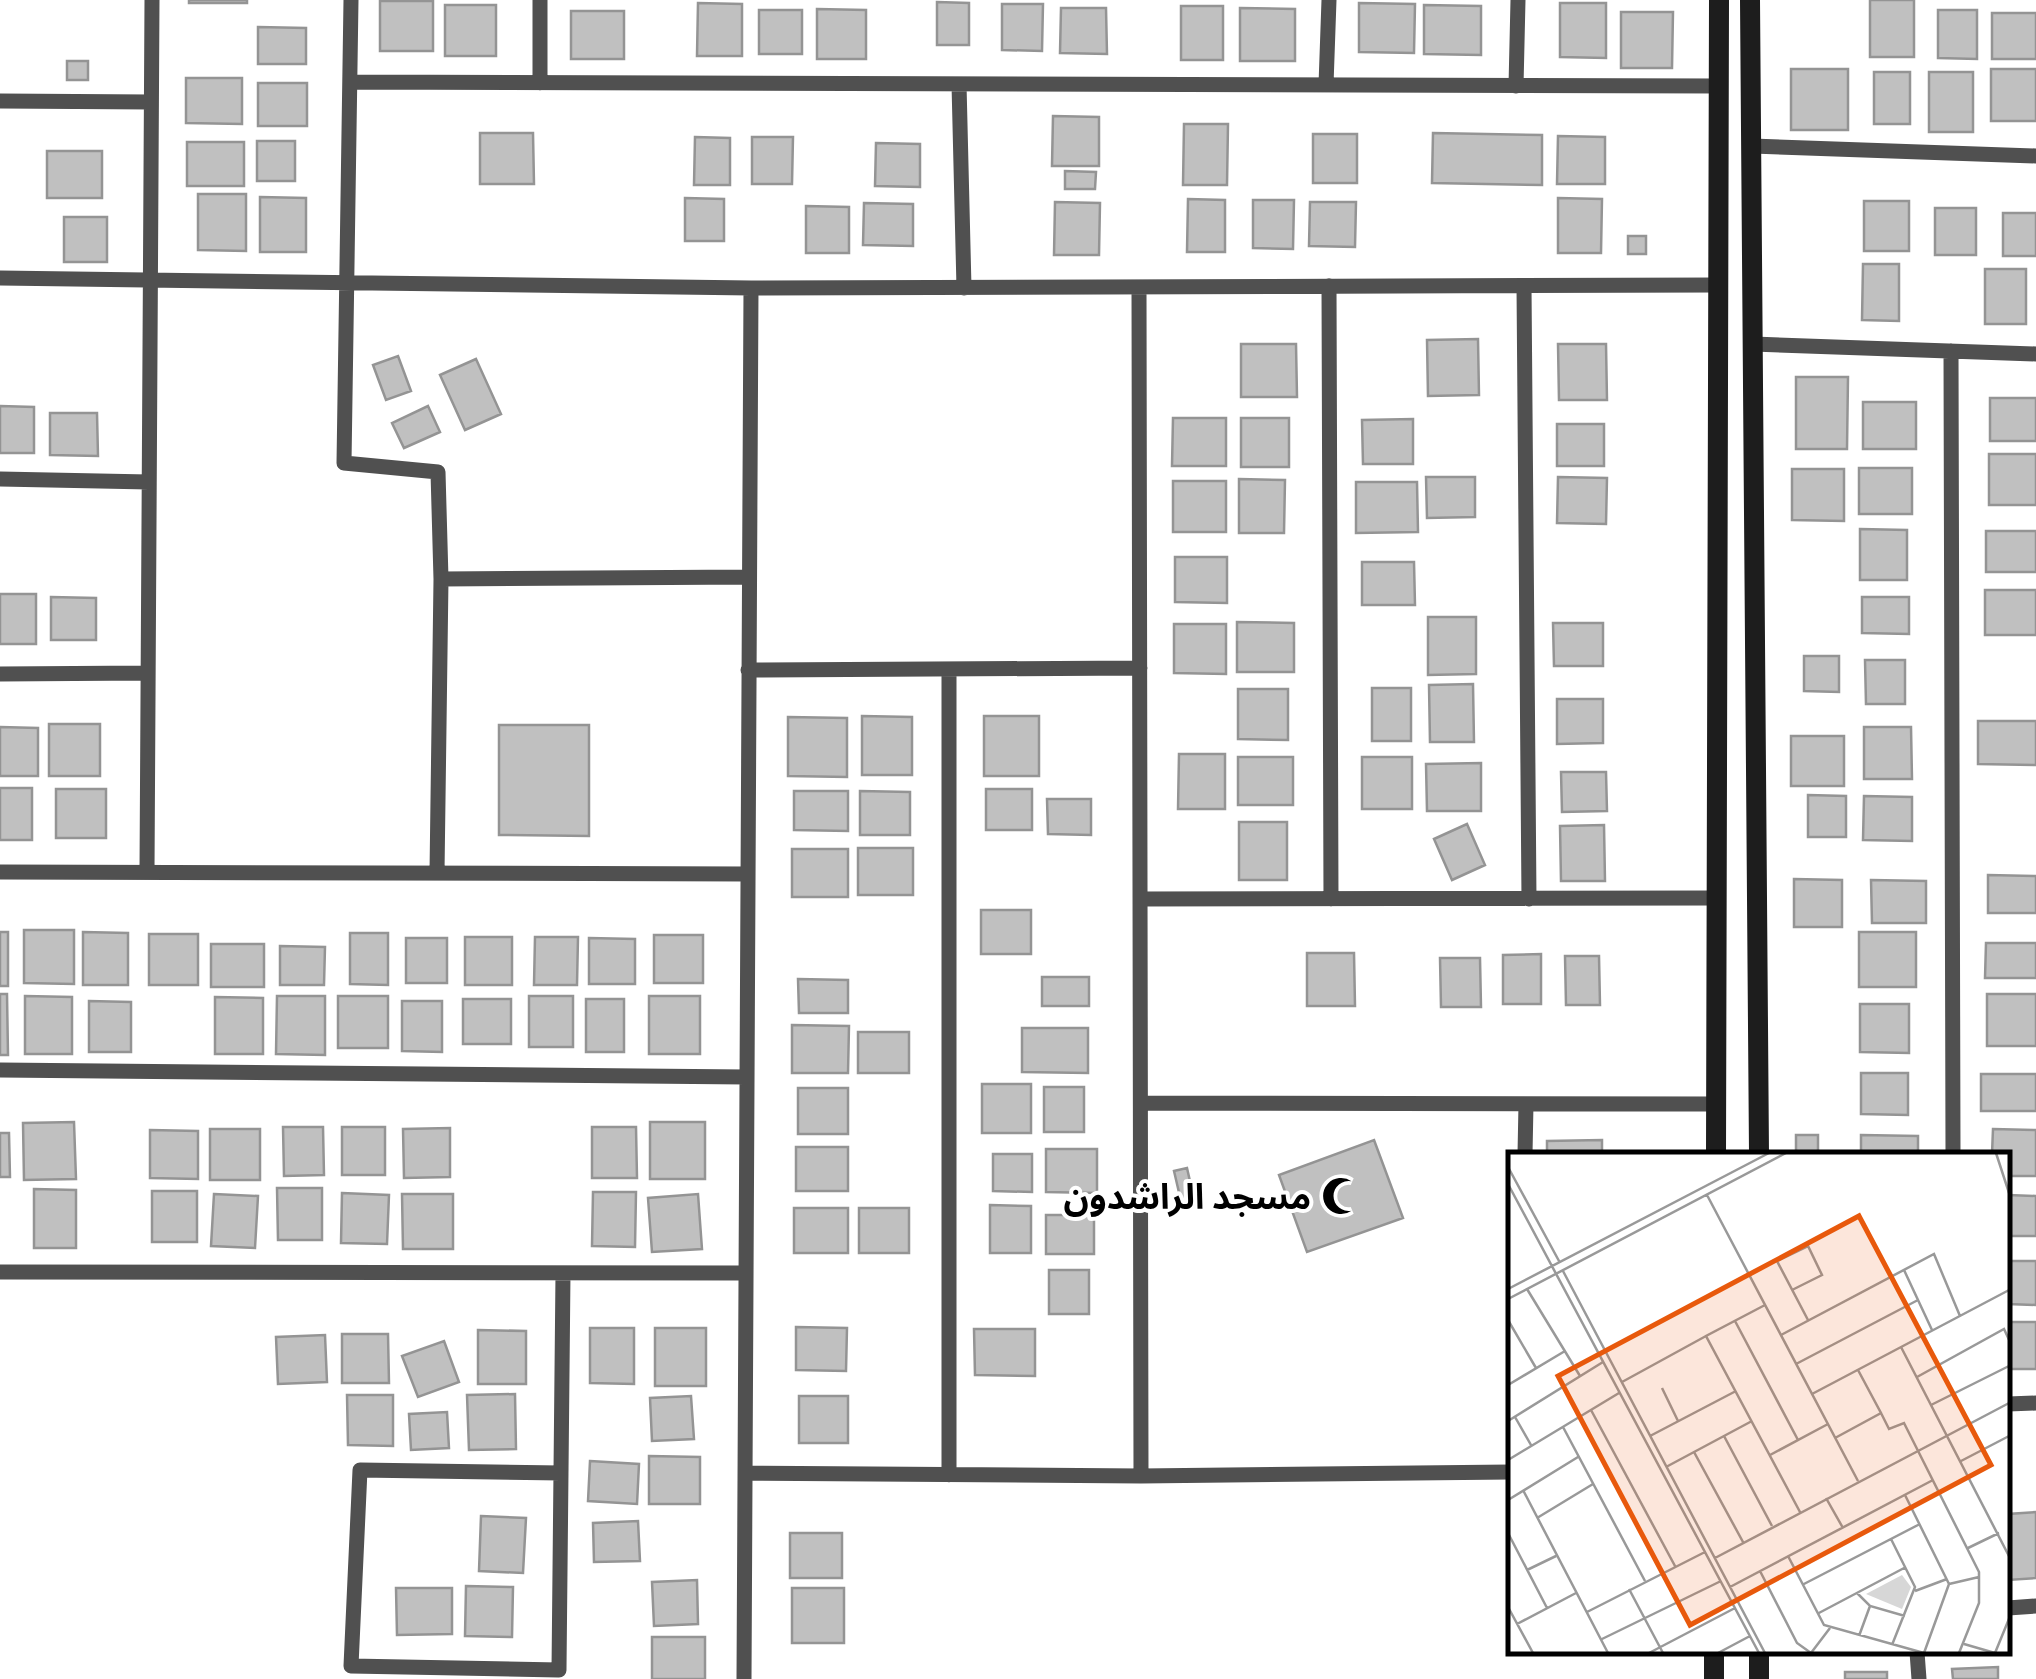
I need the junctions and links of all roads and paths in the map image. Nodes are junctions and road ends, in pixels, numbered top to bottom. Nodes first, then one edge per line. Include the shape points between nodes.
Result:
1 (152, 0) edge
2 (351, 0) edge
3 (540, 0) edge
4 (1329, 0) edge
5 (1518, 0) edge
6 (1718, 0) edge
7 (1750, 0) edge
8 (350, 82) junction
9 (540, 83) junction
10 (960, 84) junction
11 (1326, 85) junction
12 (1516, 86) junction
13 (1718, 86) junction
14 (0, 101) edge
15 (151, 102) junction
16 (1752, 146) junction
17 (2036, 156) edge
18 (0, 278) edge
19 (150, 278) junction
20 (346, 282) junction
21 (1329, 286) junction
22 (1524, 286) junction
23 (1718, 286) junction
24 (1139, 287) junction
25 (750, 288) junction
26 (964, 288) junction
27 (1753, 344) junction
28 (1951, 351) junction
29 (2036, 354) edge
30 (0, 480) edge
31 (149, 482) junction
32 (749, 577) junction
33 (441, 580) junction
34 (1140, 668) junction
35 (949, 669) junction
36 (748, 670) junction
37 (148, 673) junction
38 (0, 674) edge
39 (0, 872) edge
40 (147, 872) junction
41 (437, 873) junction
42 (747, 874) junction
43 (1530, 898) junction
44 (1717, 898) junction
45 (1331, 899) junction
46 (1140, 900) junction
47 (0, 1070) edge
48 (746, 1077) junction
49 (1141, 1103) junction
50 (1526, 1104) junction
51 (1716, 1104) junction
52 (1525, 1152) edge
53 (1716, 1152) edge
54 (1759, 1152) edge
55 (1953, 1152) edge
56 (0, 1272) edge
57 (563, 1273) junction
58 (746, 1273) junction
59 (2036, 1402) edge
60 (2011, 1404) edge
61 (1508, 1472) edge
62 (561, 1473) junction
63 (745, 1473) junction
64 (949, 1475) junction
65 (1141, 1476) junction
66 (2036, 1606) edge
67 (2011, 1608) edge
68 (1918, 1654) edge
69 (744, 1679) edge
70 (1919, 1679) edge

1 - 15 street
2 - 8 street
3 - 9 street
4 - 11 street
5 - 12 street
6 - 13 street
7 - 16 street
8 - 9 street
8 - 20 street
9 - 10 street
10 - 11 street
10 - 26 street
11 - 12 street
12 - 13 street
13 - 23 street
14 - 15 street
15 - 19 street
16 - 17 street
16 - 27 street
18 - 19 street
19 - 20 street
19 - 31 street
20 - 25 street
20 - 33 street via 344,463 438,472
21 - 22 street
21 - 24 street
21 - 45 street
22 - 23 street
22 - 43 street
23 - 44 street
24 - 26 street
24 - 34 street
25 - 26 street
25 - 32 street
27 - 28 street
27 - 54 street
28 - 29 street
28 - 55 street
30 - 31 street
31 - 37 street
32 - 33 street
32 - 36 street
33 - 41 street
34 - 35 street
34 - 46 street
35 - 36 street
35 - 64 street
36 - 42 street
37 - 38 street
37 - 40 street
39 - 40 street
40 - 41 street
41 - 42 street
42 - 48 street
43 - 44 street
43 - 45 street
44 - 51 street
45 - 46 street
46 - 49 street
47 - 48 street
48 - 58 street
49 - 50 street
49 - 65 street
50 - 51 street
50 - 52 street
51 - 53 street
56 - 57 street
57 - 58 street
57 - 62 street
58 - 63 street
59 - 60 street
61 - 65 street
62 - 62 street via 559,1670 351,1666 360,1470
63 - 64 street
63 - 69 street
64 - 65 street
66 - 67 street
68 - 70 street

